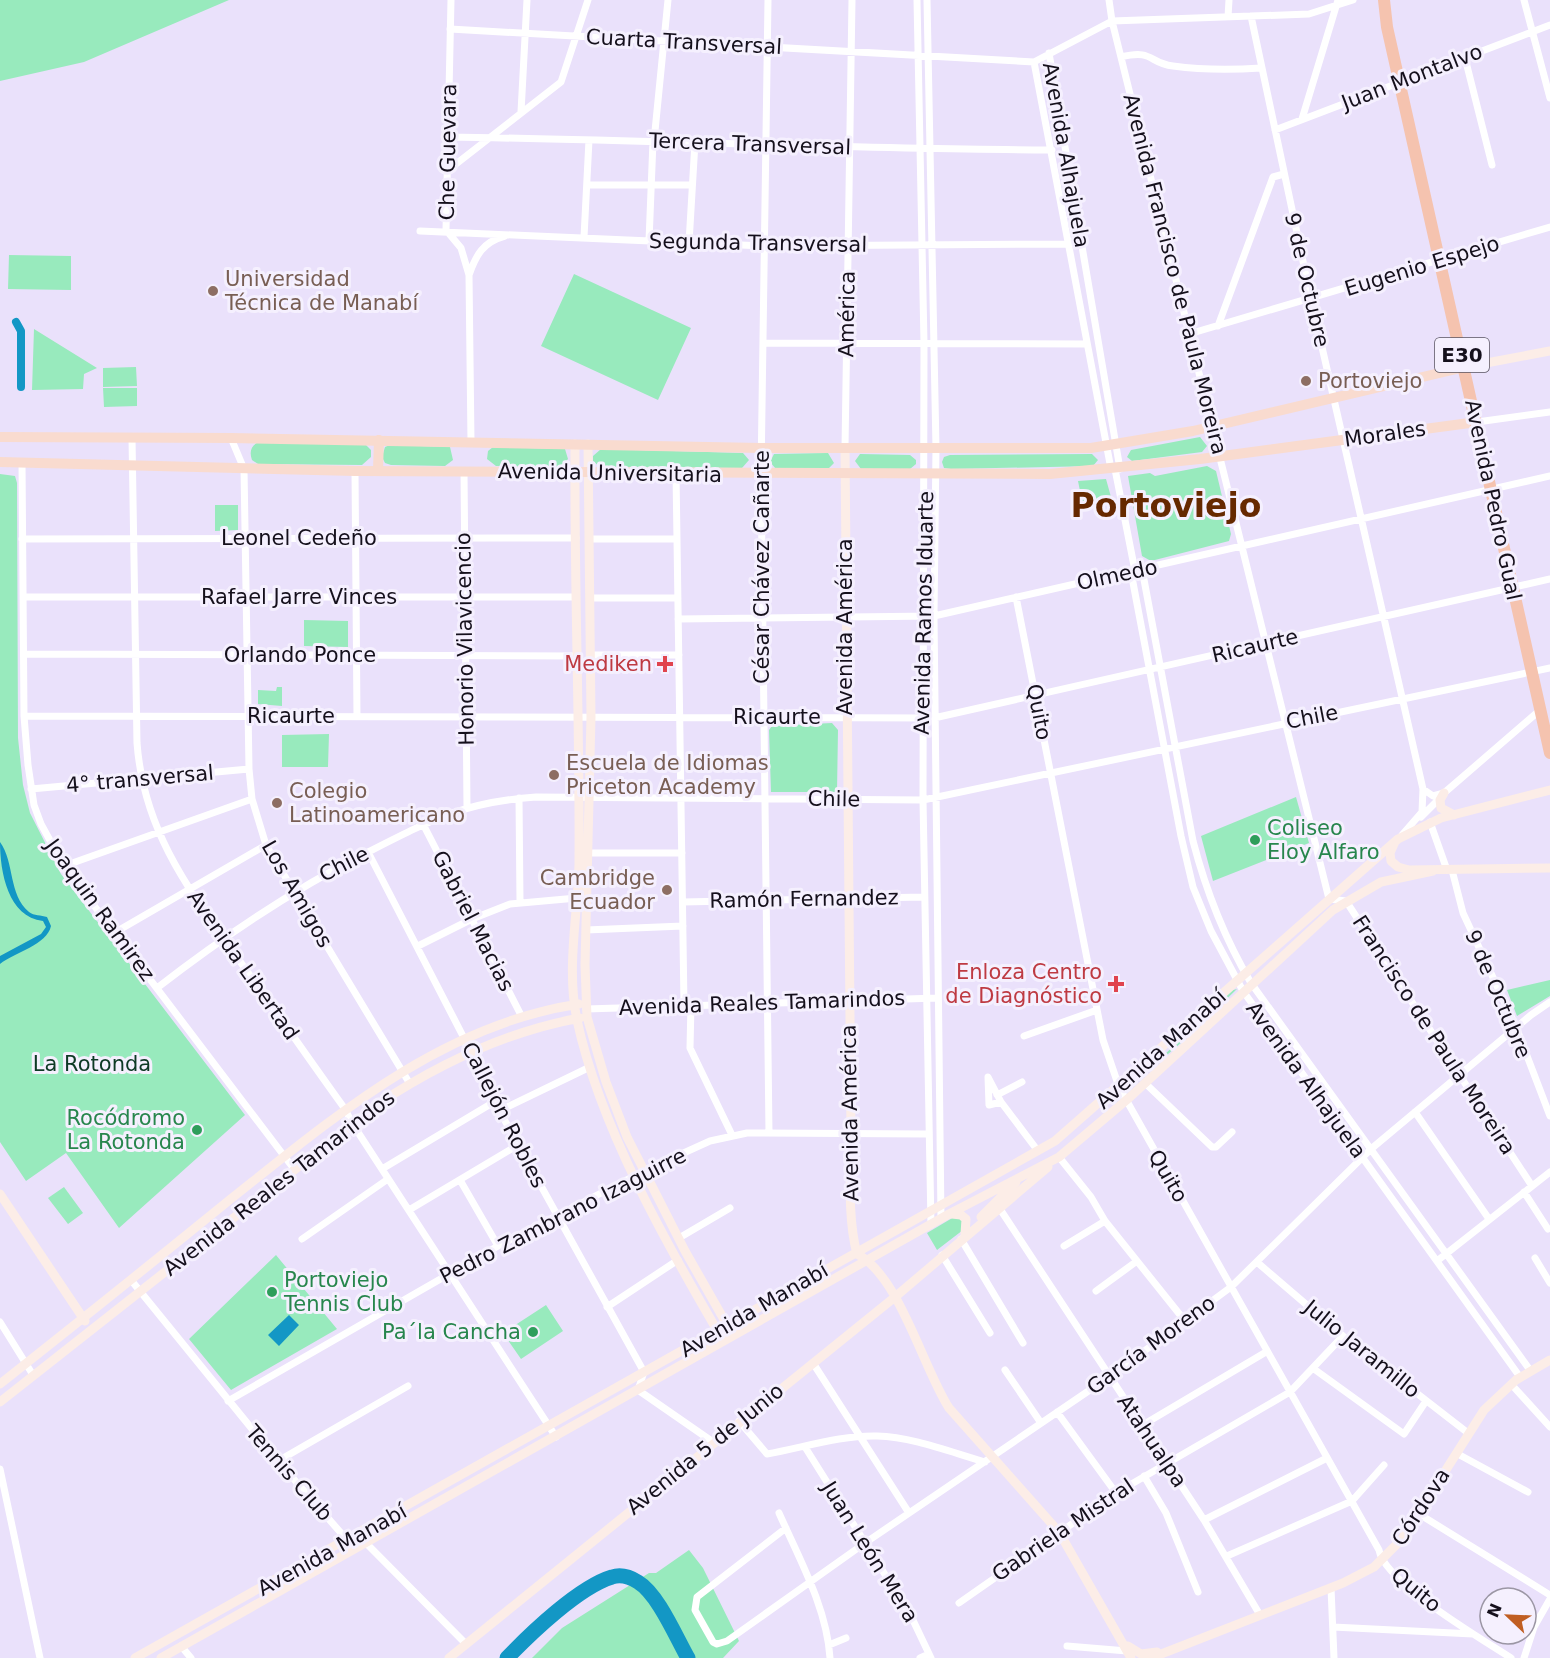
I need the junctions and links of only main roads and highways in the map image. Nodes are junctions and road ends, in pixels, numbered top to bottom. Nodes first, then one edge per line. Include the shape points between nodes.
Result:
1 (1384, 0) edge
2 (1550, 351) edge
3 (1465, 368) junction
4 (1477, 422) junction
5 (0, 437) edge
6 (379, 440) junction
7 (574, 444) junction
8 (588, 444) junction
9 (845, 448) junction
10 (1220, 456) joint
11 (0, 462) edge
12 (378, 470) junction
13 (844, 474) junction
14 (575, 476) junction
15 (588, 476) junction
16 (1550, 753) edge
17 (1550, 790) edge
18 (1444, 793) road end
19 (1454, 814) junction
20 (1398, 839) junction
21 (1550, 868) edge
22 (1433, 871) junction
23 (582, 1010) junction
24 (1054, 1141) junction
25 (1059, 1157) junction
26 (1023, 1176) junction
27 (0, 1194) edge
28 (4, 1208) edge
29 (945, 1217) junction
30 (963, 1236) junction
31 (857, 1254) junction
32 (868, 1260) junction
33 (895, 1297) junction
34 (83, 1318) junction
35 (727, 1325) junction
36 (91, 1330) junction
37 (718, 1332) junction
38 (734, 1336) junction
39 (724, 1341) junction
40 (1550, 1360) edge
41 (0, 1384) edge
42 (0, 1402) edge
43 (270, 1584) junction
44 (276, 1593) junction
45 (1195, 1641) junction
46 (1171, 1648) junction
47 (1129, 1652) edge
48 (135, 1658) edge
49 (161, 1658) edge
50 (449, 1658) edge
51 (1136, 1658) edge
52 (1151, 1658) edge
53 (1163, 1658) edge

1 - 3 highway, Avenida Pedro Gual / E30 via 1386,27
2 - 3 main road
3 - 4 highway, Avenida Pedro Gual / E30
3 - 9 main road, Avenida Universitaria via 1212,427 1111,446 1035,450
4 - 10 main road, Morales
4 - 16 highway, Avenida Pedro Gual / E30
5 - 6 main road, Avenida Universitaria
6 - 7 main road, Avenida Universitaria
6 - 12 main road
7 - 8 main road, Avenida Universitaria
7 - 14 main road
8 - 9 main road, Avenida Universitaria
8 - 15 main road
9 - 13 main road, Avenida América
10 - 13 main road, Avenida Universitaria via 1050,474
11 - 12 main road, Avenida Universitaria
12 - 14 main road, Avenida Universitaria
13 - 15 main road, Avenida Universitaria
13 - 31 main road, Avenida América via 852,1222
14 - 15 main road, Avenida Universitaria
14 - 23 main road via 578,797 573,942
15 - 23 main road via 591,717
17 - 19 main road, Avenida Manabí
18 - 19 main road via 1442,808
19 - 20 main road, Avenida Manabí
20 - 22 main road via 1390,853 1394,865
20 - 24 main road, Avenida Manabí
21 - 22 main road
22 - 25 main road, Avenida Manabí via 1381,882 1333,910 1126,1101
23 - 34 main road, Avenida Reales Tamarindos via 522,1017 403,1070 345,1109
23 - 35 main road via 613,1104 644,1171
23 - 36 main road, Avenida Reales Tamarindos via 468,1054 410,1084 351,1123
23 - 37 main road via 590,1067 608,1119
24 - 26 main road, Avenida 5 de Junio
24 - 31 main road, Avenida Manabí
25 - 26 main road, Avenida Manabí
25 - 30 main road, Avenida 5 de Junio
26 - 29 main road, Avenida Manabí
26 - 30 main road, Avenida 5 de Junio
27 - 28 main road
28 - 34 main road
29 - 30 main road via 958,1213 966,1219
29 - 32 main road, Avenida Manabí
30 - 33 main road, Avenida 5 de Junio
31 - 32 main road
31 - 35 main road, Avenida Manabí
32 - 33 main road
32 - 38 main road, Avenida Manabí
33 - 47 main road via 943,1399 989,1460 1059,1532
33 - 50 main road, Avenida 5 de Junio
34 - 36 main road
34 - 41 main road, Avenida Reales Tamarindos
35 - 37 main road, Avenida Manabí
35 - 38 main road
36 - 42 main road, Avenida Reales Tamarindos
37 - 39 main road
37 - 43 main road, Avenida Manabí
38 - 39 main road, Avenida Manabí
39 - 44 main road, Avenida Manabí
40 - 45 main road, Córdova via 1520,1377 1484,1410 1419,1514 1380,1559 1331,1588
43 - 44 main road
43 - 48 main road, Avenida Manabí
44 - 49 main road, Avenida Manabí
45 - 46 main road, Córdova
45 - 53 main road, Córdova
46 - 47 main road via 1145,1655
46 - 52 main road, Córdova
47 - 51 main road

